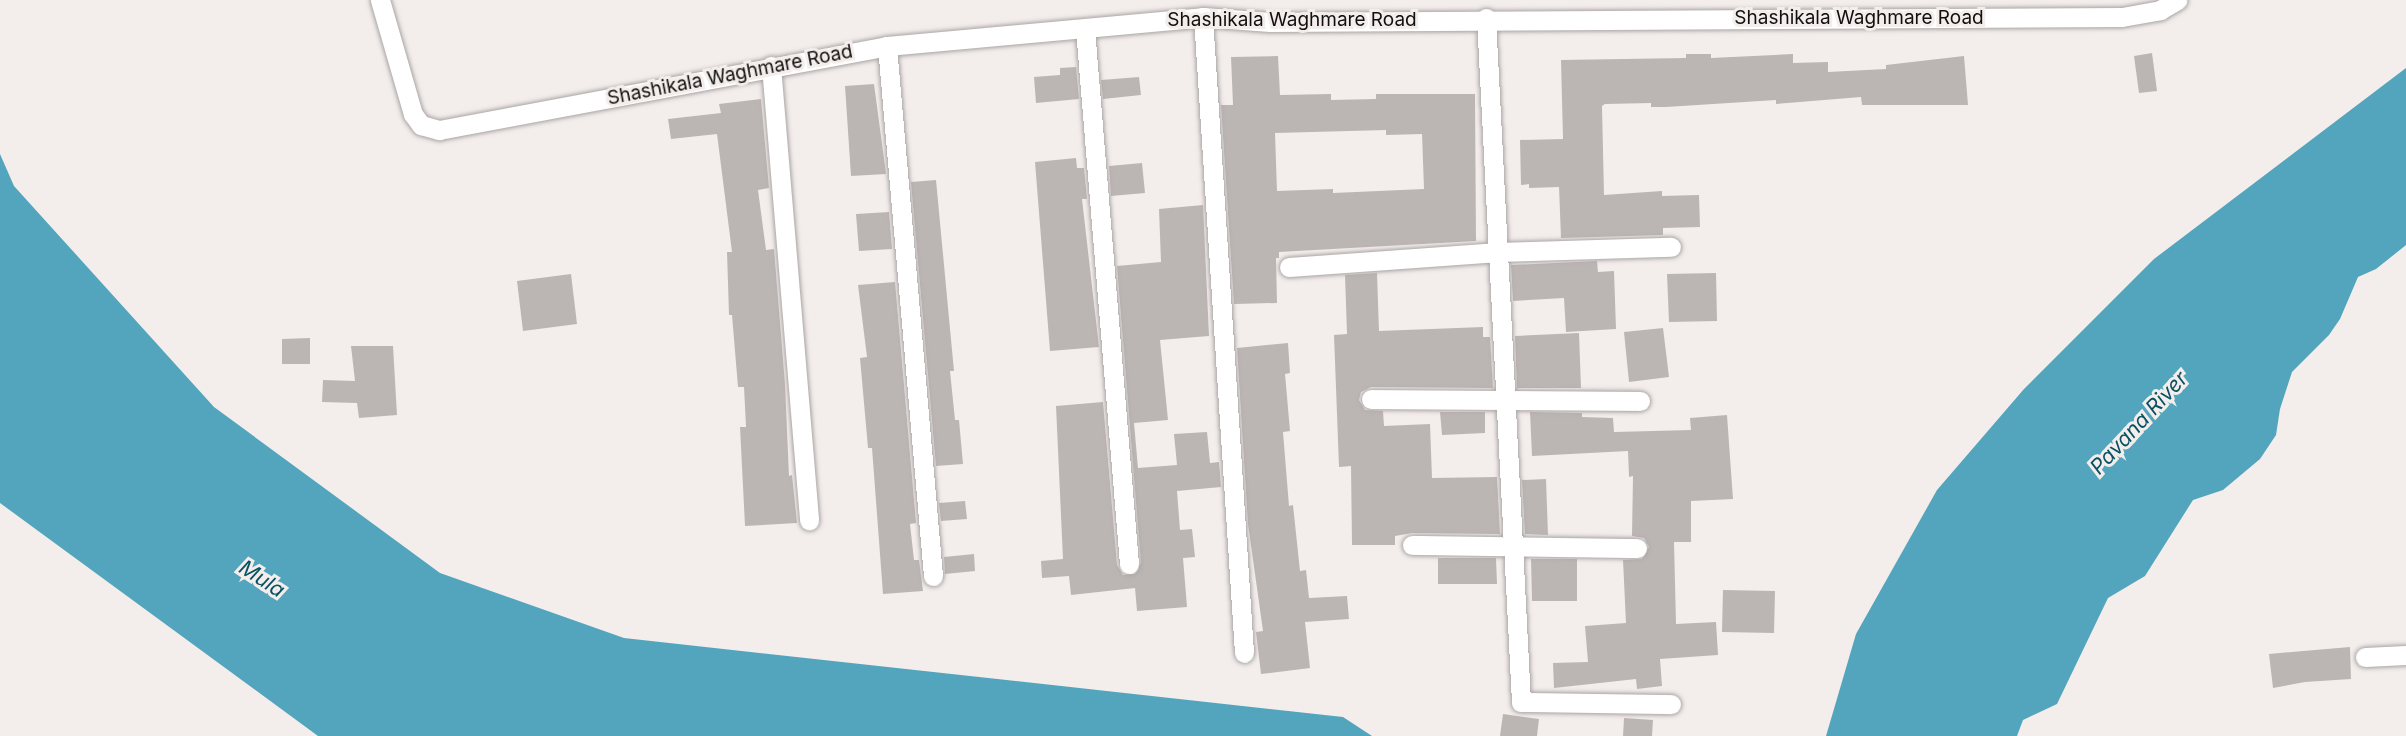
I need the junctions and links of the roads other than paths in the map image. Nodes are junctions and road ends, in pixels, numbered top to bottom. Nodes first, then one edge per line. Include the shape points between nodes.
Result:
1 (380, 0) edge
2 (2177, 0) edge
3 (1203, 17) junction
4 (1486, 18) junction
5 (1085, 29) junction
6 (887, 46) junction
7 (771, 66) junction
8 (1671, 247) dead end
9 (1498, 252) junction
10 (1289, 267) dead end
11 (1371, 399) dead end
12 (1640, 401) dead end
13 (1506, 402) junction
14 (809, 520) dead end
15 (1412, 545) dead end
16 (1513, 546) junction
17 (1637, 548) dead end
18 (1129, 564) dead end
19 (933, 576) dead end
20 (1244, 653) dead end
21 (2406, 655) edge
22 (2365, 657) dead end
23 (1671, 704) dead end

1 - 7 street, Shashikala Waghmare Road via 413,114 421,125 439,130
2 - 4 street, Shashikala Waghmare Road via 2160,10 2122,17
3 - 4 street, Shashikala Waghmare Road via 1270,22
3 - 5 street, Shashikala Waghmare Road
3 - 20 street
4 - 9 street
5 - 6 street, Shashikala Waghmare Road
5 - 18 street
6 - 7 street, Shashikala Waghmare Road
6 - 19 street
7 - 14 street
8 - 9 street
9 - 10 street
9 - 13 street
11 - 13 street
12 - 13 street
13 - 16 street
15 - 16 street
16 - 17 street
16 - 23 street via 1521,702
21 - 22 street

